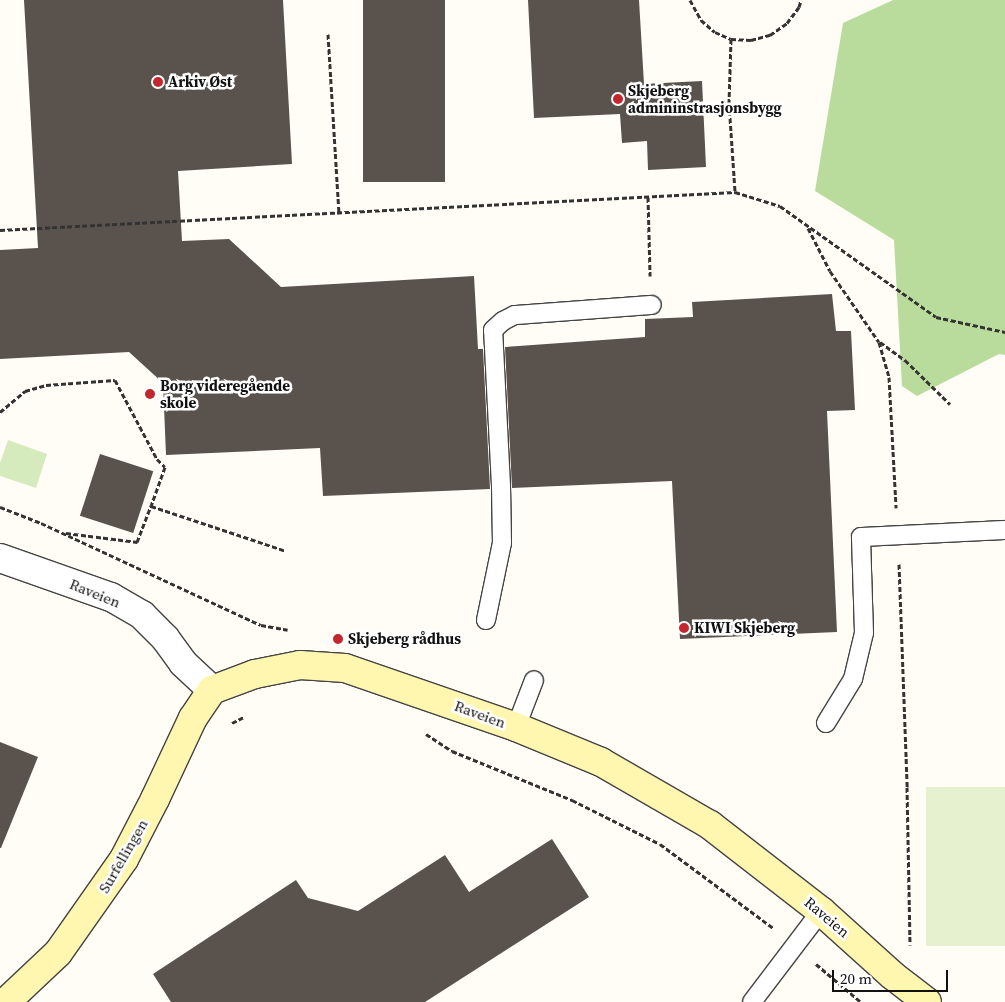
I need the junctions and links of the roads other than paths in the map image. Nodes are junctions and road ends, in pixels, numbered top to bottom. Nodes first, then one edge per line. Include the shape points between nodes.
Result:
1 (652, 305) road end
2 (1005, 530) edge
3 (0, 558) edge
4 (486, 620) dead end
5 (534, 680) dead end
6 (212, 690) junction
7 (826, 722) dead end
8 (516, 727) junction
9 (821, 911) junction
10 (6, 1002) edge
11 (752, 1002) edge
12 (927, 1002) edge

1 - 4 lane via 516,315 502,321 493,330 502,543
2 - 7 lane via 861,537 864,633 853,679
3 - 6 street, Raveien via 112,596 142,615
5 - 8 lane
6 - 8 street, Raveien via 255,674 300,665 345,668
6 - 10 street, Surfellingen via 193,718 124,859 58,953
8 - 9 street, Raveien via 601,762 710,825
9 - 11 lane
9 - 12 street, Raveien

